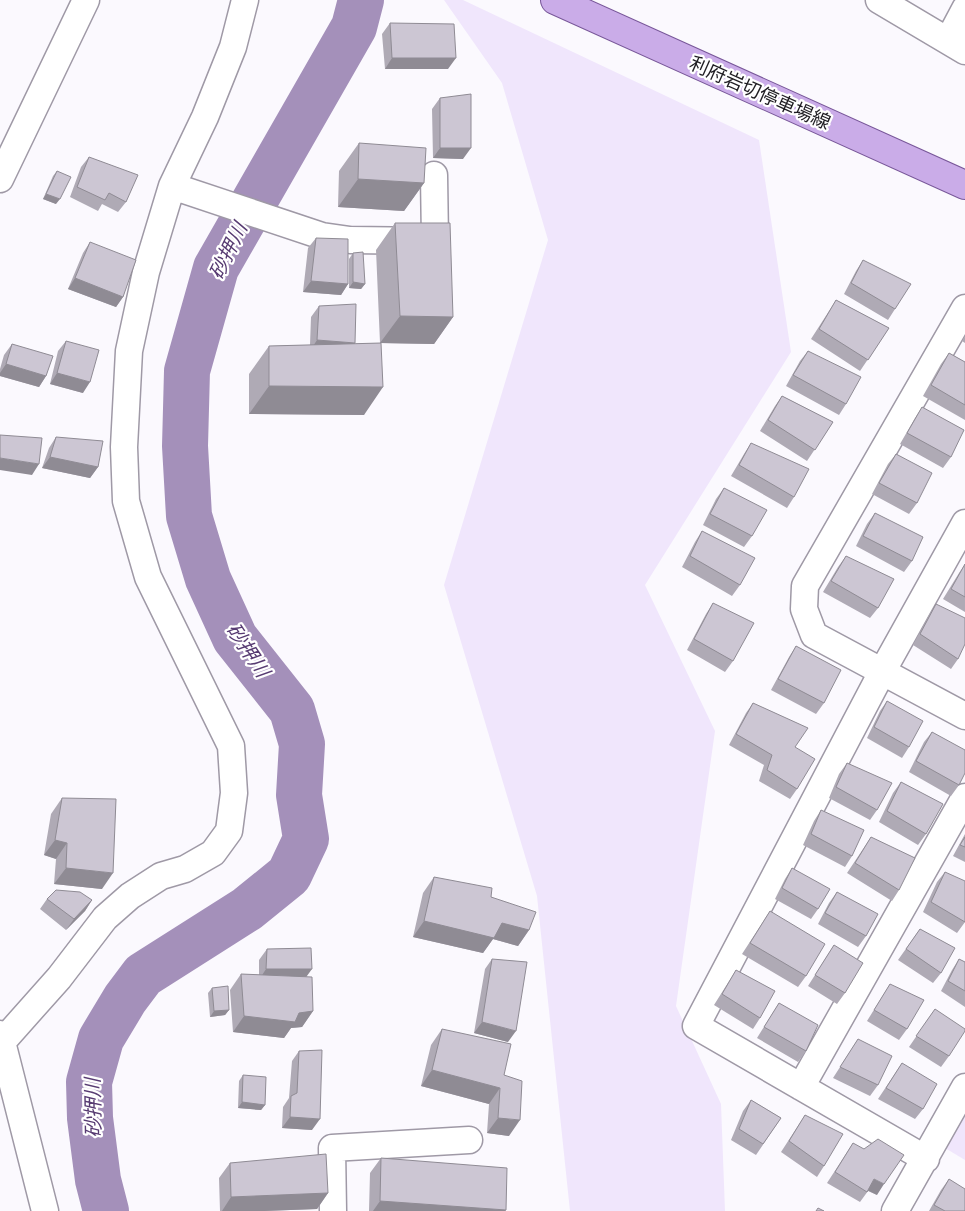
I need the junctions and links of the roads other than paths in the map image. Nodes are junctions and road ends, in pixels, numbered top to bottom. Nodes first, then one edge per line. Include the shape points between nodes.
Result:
1 (86, 0) edge
2 (245, 0) edge
3 (555, 0) edge
4 (879, 0) edge
5 (965, 9) edge
6 (956, 46) edge
7 (434, 175) dead end
8 (0, 179) edge
9 (965, 185) edge
10 (172, 186) junction
11 (965, 308) edge
12 (965, 523) edge
13 (882, 672) junction
14 (965, 716) edge
15 (965, 797) edge
16 (1, 1038) edge
17 (965, 1087) edge
18 (801, 1088) junction
19 (469, 1140) dead end
20 (926, 1158) junction
21 (45, 1211) edge
22 (333, 1211) edge
23 (894, 1211) edge

1 - 8 street
2 - 10 street via 226,65
3 - 9 main road, 利府岩切停車場線
4 - 6 street
5 - 6 street
7 - 10 street via 435,241 350,240 322,236
10 - 16 street via 146,272 129,351 124,447 126,501 148,577 232,746 234,793 229,831 213,853 185,869 161,876 130,896 105,918 58,978
11 - 13 street via 804,586 804,610 814,636
12 - 13 street
13 - 14 street
13 - 18 street via 696,1026
15 - 18 street
16 - 21 street
17 - 20 street
18 - 20 street
19 - 22 street via 332,1148
20 - 23 street

